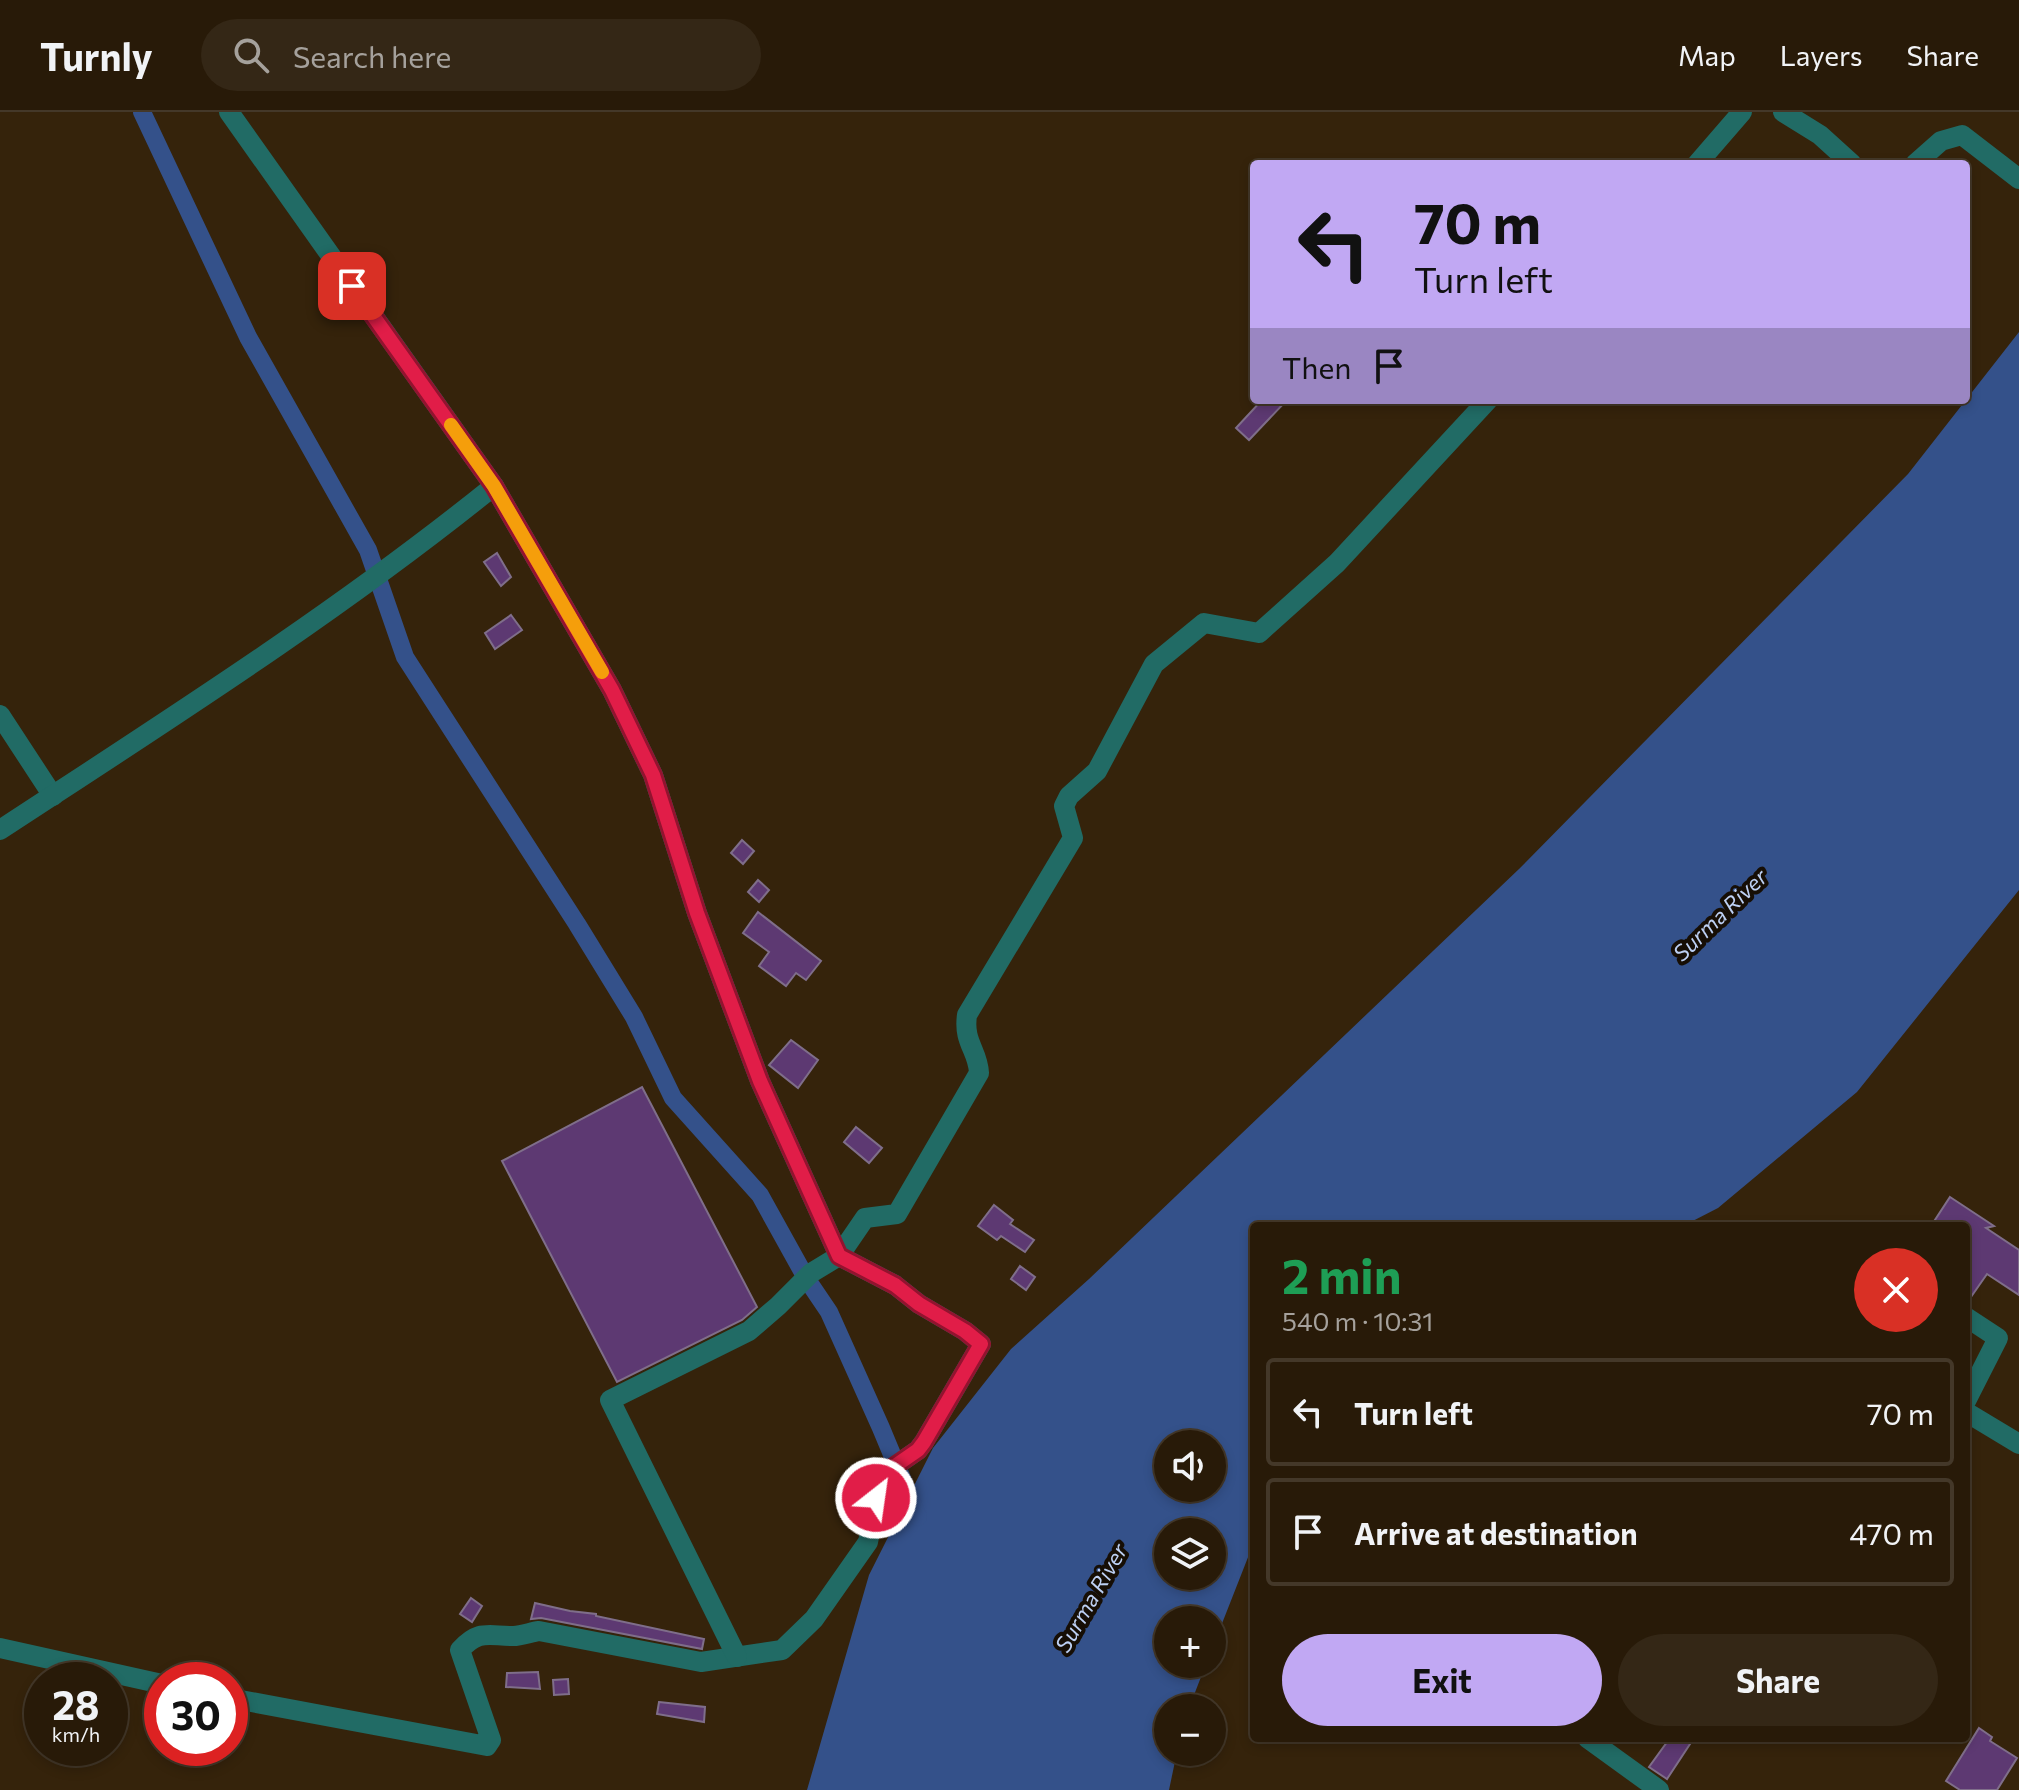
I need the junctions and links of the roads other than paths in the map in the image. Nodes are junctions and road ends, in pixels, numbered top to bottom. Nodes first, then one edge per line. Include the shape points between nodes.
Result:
1 (229, 112) edge
2 (1742, 112) edge
3 (1783, 112) edge
4 (1700, 160) edge
5 (1848, 160) edge
6 (1920, 160) edge
7 (2019, 179) edge
8 (1484, 404) edge
9 (494, 486) junction
10 (0, 715) edge
11 (53, 796) junction
12 (0, 830) edge
13 (839, 1256) junction
14 (1970, 1320) edge
15 (1970, 1393) edge
16 (1970, 1414) edge
17 (2019, 1444) edge
18 (0, 1648) edge
19 (737, 1657) junction
20 (144, 1680) edge
21 (248, 1701) edge
22 (1593, 1742) edge
23 (1659, 1790) edge

1 - 9 street
2 - 4 street
3 - 5 street
6 - 7 street via 1941,141 1962,135
8 - 13 street via 1337,563 1259,633 1204,623 1154,664 1097,771 1069,796 1064,806 1073,838 967,1015 964,1032 979,1073 897,1214 865,1218
9 - 11 street via 347,598
9 - 13 street via 612,690 653,775 755,1067
10 - 11 street
11 - 12 street
13 - 19 street via 811,1273 749,1331 610,1400
13 - 19 street via 895,1285 981,1344 918,1450 882,1475 868,1542 814,1619 782,1650
14 - 15 street via 1998,1338
16 - 17 street
18 - 20 street
19 - 21 street via 701,1662 539,1631 470,1638 460,1650 491,1740 487,1746
22 - 23 street

